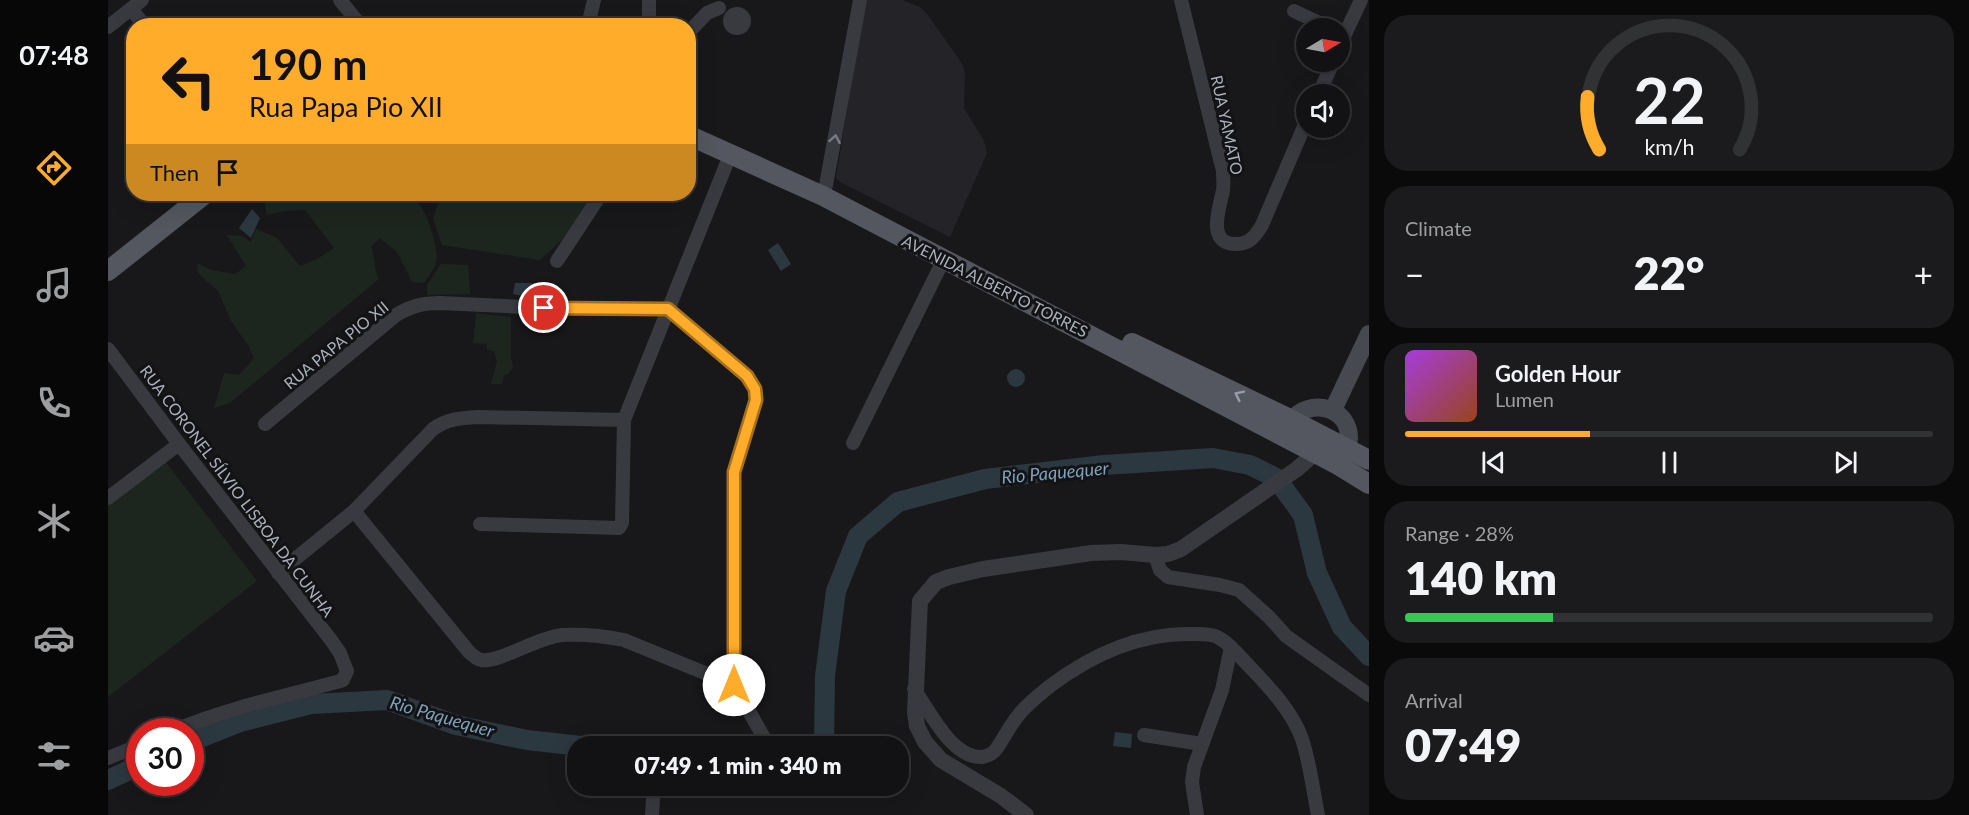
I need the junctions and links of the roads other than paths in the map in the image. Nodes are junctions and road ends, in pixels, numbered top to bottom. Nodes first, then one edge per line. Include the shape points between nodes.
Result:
1 (340, 0) edge
2 (594, 0) edge
3 (649, 0) edge
4 (860, 0) edge
5 (1181, 0) edge
6 (1360, 0) edge
7 (136, 4) edge
8 (716, 4) edge
9 (1294, 11) dead end
10 (142, 18) edge
11 (355, 18) edge
12 (590, 18) edge
13 (649, 18) edge
14 (1309, 18) edge
15 (730, 20) dead end
16 (1350, 20) edge
17 (696, 25) edge
18 (108, 27) edge
19 (696, 127) edge
20 (1299, 138) edge
21 (696, 139) edge
22 (730, 155) junction
23 (825, 191) junction
24 (179, 201) edge
25 (196, 201) edge
26 (596, 201) edge
27 (108, 256) edge
28 (944, 259) junction
29 (557, 261) dead end
30 (108, 271) edge
31 (668, 309) junction
32 (1369, 334) edge
33 (108, 349) edge
34 (1334, 410) junction
35 (624, 420) junction
36 (266, 424) dead end
37 (1297, 438) junction
38 (853, 443) dead end
39 (179, 444) junction
40 (1342, 456) junction
41 (1369, 460) edge
42 (1369, 484) edge
43 (108, 498) edge
44 (354, 511) junction
45 (480, 524) dead end
46 (1155, 555) junction
47 (278, 573) junction
48 (1231, 647) junction
49 (734, 685) junction
50 (914, 689) junction
51 (1369, 695) edge
52 (204, 719) edge
53 (1144, 735) dead end
54 (763, 736) edge
55 (1202, 744) junction
56 (126, 751) edge
57 (108, 758) edge
58 (652, 799) dead end
59 (652, 815) edge
60 (1026, 815) edge
61 (1197, 815) edge
62 (1318, 815) edge

1 - 11 street
2 - 12 street
3 - 13 street
23 -> 4 street
5 - 20 street, RUA YAMATO via 1223,171 1224,189 1216,223 1220,237 1228,243 1238,244 1254,237
6 - 16 street
7 - 10 street
7 - 18 street
8 - 15 street
8 - 17 street
9 - 14 street
19 - 23 main road, AVENIDA ALBERTO TORRES
21 - 22 main road, AVENIDA ALBERTO TORRES
22 - 23 main road, AVENIDA ALBERTO TORRES
22 - 31 street
23 - 28 main road, AVENIDA ALBERTO TORRES
37 -> 23 main road, AVENIDA ALBERTO TORRES via 1072,314
24 - 27 main road
25 - 30 main road
26 - 29 street
28 - 37 main road, AVENIDA ALBERTO TORRES
28 - 38 street
31 - 35 street
31 - 36 street, RUA PAPA PIO XII via 440,303 408,307
31 - 49 street via 747,376 755,389 756,400 734,472
32 - 34 main road
33 - 39 street, RUA CORONEL SÍLVIO LISBOA DA CUNHA
34 - 37 main road via 1303,411
34 - 40 main road via 1347,428 1349,439
35 - 44 street via 478,417 443,422
35 - 45 street via 619,528
37 - 40 main road
37 - 40 main road
37 - 46 street via 1297,469 1181,549
39 - 43 street
39 - 47 street, RUA CORONEL SÍLVIO LISBOA DA CUNHA
40 - 41 main road
40 - 42 main road
44 - 47 street
44 - 49 street via 478,660 504,656 562,635 609,637
46 - 50 street via 1091,554 983,569 936,582 920,601
46 - 51 street via 1160,570 1168,577 1239,590 1286,636
47 - 52 street, RUA CORONEL SÍLVIO LISBOA DA CUNHA via 340,654 347,671 343,680
48 - 50 street via 1215,636 1185,634 1133,641 1097,656 1050,686 1018,715 997,748 984,757 965,754 954,745
48 - 55 street via 1222,690
48 - 62 street via 1275,694 1301,738
49 - 54 street
50 - 60 street via 917,726 941,760
53 - 55 street
55 - 61 street via 1192,782
56 - 57 street
58 - 59 street

